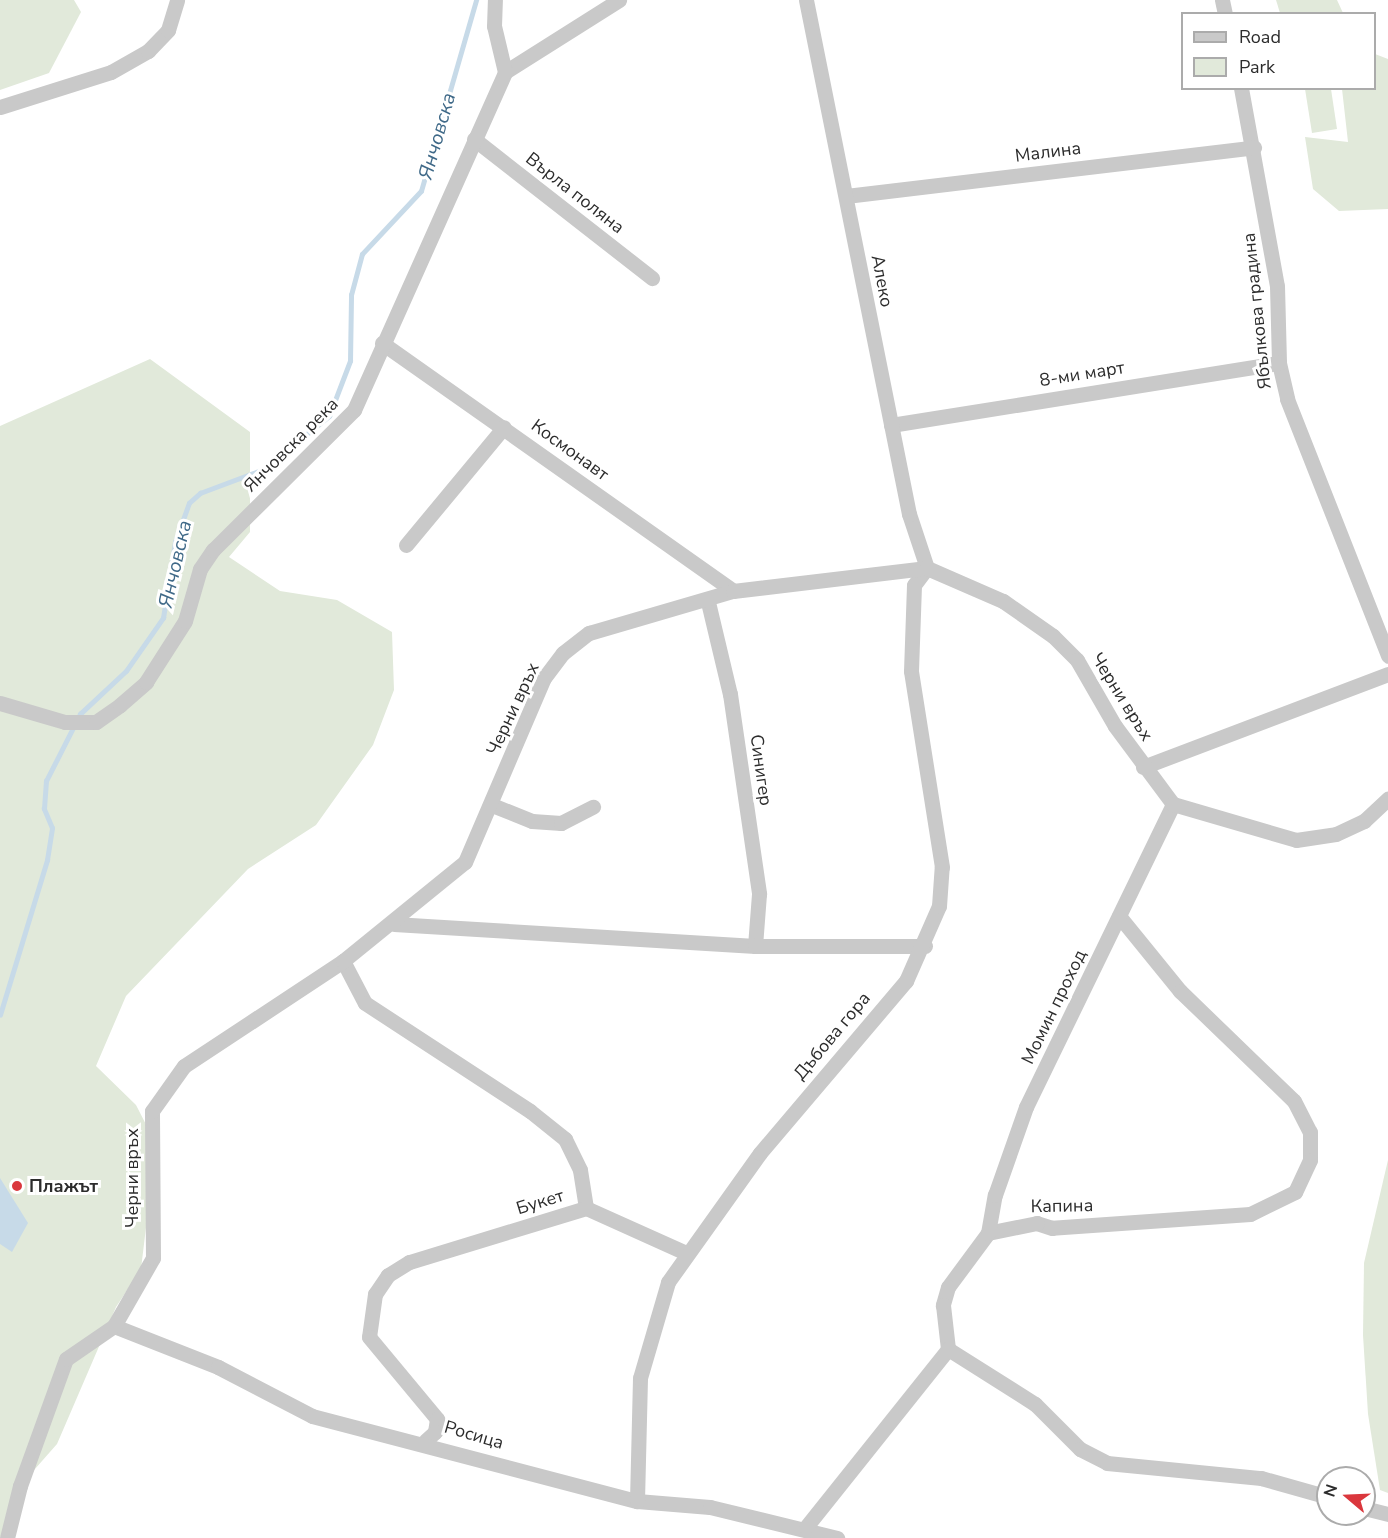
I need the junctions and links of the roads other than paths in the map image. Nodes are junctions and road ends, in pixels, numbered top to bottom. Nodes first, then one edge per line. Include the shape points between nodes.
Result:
1 (177, 0) edge
2 (495, 0) edge
3 (619, 0) edge
4 (806, 0) edge
5 (505, 72) junction
6 (1241, 90) edge
7 (0, 107) edge
8 (474, 139) junction
9 (1254, 147) junction
10 (846, 196) junction
11 (652, 278) dead end
12 (382, 343) junction
13 (1280, 363) junction
14 (891, 425) junction
15 (504, 427) junction
16 (406, 546) dead end
17 (927, 568) junction
18 (733, 591) junction
19 (708, 602) junction
20 (1388, 657) edge
21 (1388, 674) edge
22 (0, 703) edge
23 (1143, 766) junction
24 (1388, 799) edge
25 (1173, 804) junction
26 (492, 805) junction
27 (593, 807) dead end
28 (1119, 916) junction
29 (394, 924) junction
30 (755, 946) junction
31 (925, 946) junction
32 (344, 961) junction
33 (586, 1208) junction
34 (988, 1233) junction
35 (684, 1252) junction
36 (114, 1326) junction
37 (948, 1349) junction
38 (425, 1441) junction
39 (1316, 1494) edge
40 (637, 1501) junction
41 (806, 1527) junction
42 (7, 1538) edge
43 (837, 1538) edge

1 - 7 street via 168,30 148,51 111,72
2 - 5 street via 494,26
3 - 5 street
4 - 10 street, Алеко
5 - 8 street, Янчовска река
6 - 9 street, Ябълкова градина
8 - 11 street, Върла поляна
8 - 12 street, Янчовска река
9 - 10 street, Малина
9 - 13 street, Ябълкова градина via 1277,286
10 - 14 street, Алеко
12 - 15 street, Космонавт
12 - 22 street, Янчовска река via 354,410 213,550 200,570 185,621 146,682 96,722 65,722
13 - 14 street, 8-ми март
13 - 20 street, Ябълкова градина via 1296,433
14 - 17 street, Алеко
15 - 16 street
15 - 18 street, Космонавт
17 - 18 street, Черни връх
17 - 23 street, Черни връх via 1003,601 1053,636 1077,660
17 - 31 street, Дъбова гора via 914,585 911,671 942,867 939,906
18 - 19 street, Черни връх
19 - 26 street, Черни връх via 589,633 563,653 544,678
19 - 30 street, Синигер via 730,694 759,894
21 - 23 street
23 - 25 street, Черни връх
24 - 25 street via 1364,821 1336,834 1296,840
25 - 28 street, Момин проход
26 - 27 street via 532,821 561,823
26 - 29 street, Черни връх via 465,862
28 - 34 street, Момин проход via 1026,1107 995,1195
28 - 34 street, Капина via 1180,991 1294,1101 1310,1132 1310,1160 1295,1192 1250,1214 1052,1228 1037,1223
29 - 30 street
29 - 32 street, Черни връх
30 - 31 street
31 - 35 street, Дъбова гора via 906,981
32 - 33 street, Букет via 366,1003 565,1139 579,1170
32 - 36 street, Черни връх via 184,1066 152,1111 153,1258
33 - 35 street
33 - 38 street, Букет via 409,1262 382,1284 368,1315 369,1337 437,1419 435,1432
34 - 37 street via 948,1287 943,1305
35 - 40 street, Дъбова гора via 658,1303 644,1359
36 - 38 street, Росица via 218,1367 312,1416
36 - 42 street, Черни връх via 66,1359 20,1486
37 - 39 street via 1035,1404 1080,1449 1107,1463 1261,1478
37 - 41 street via 939,1366
38 - 40 street, Росица
40 - 41 street, Росица via 710,1507
41 - 43 street, Росица

